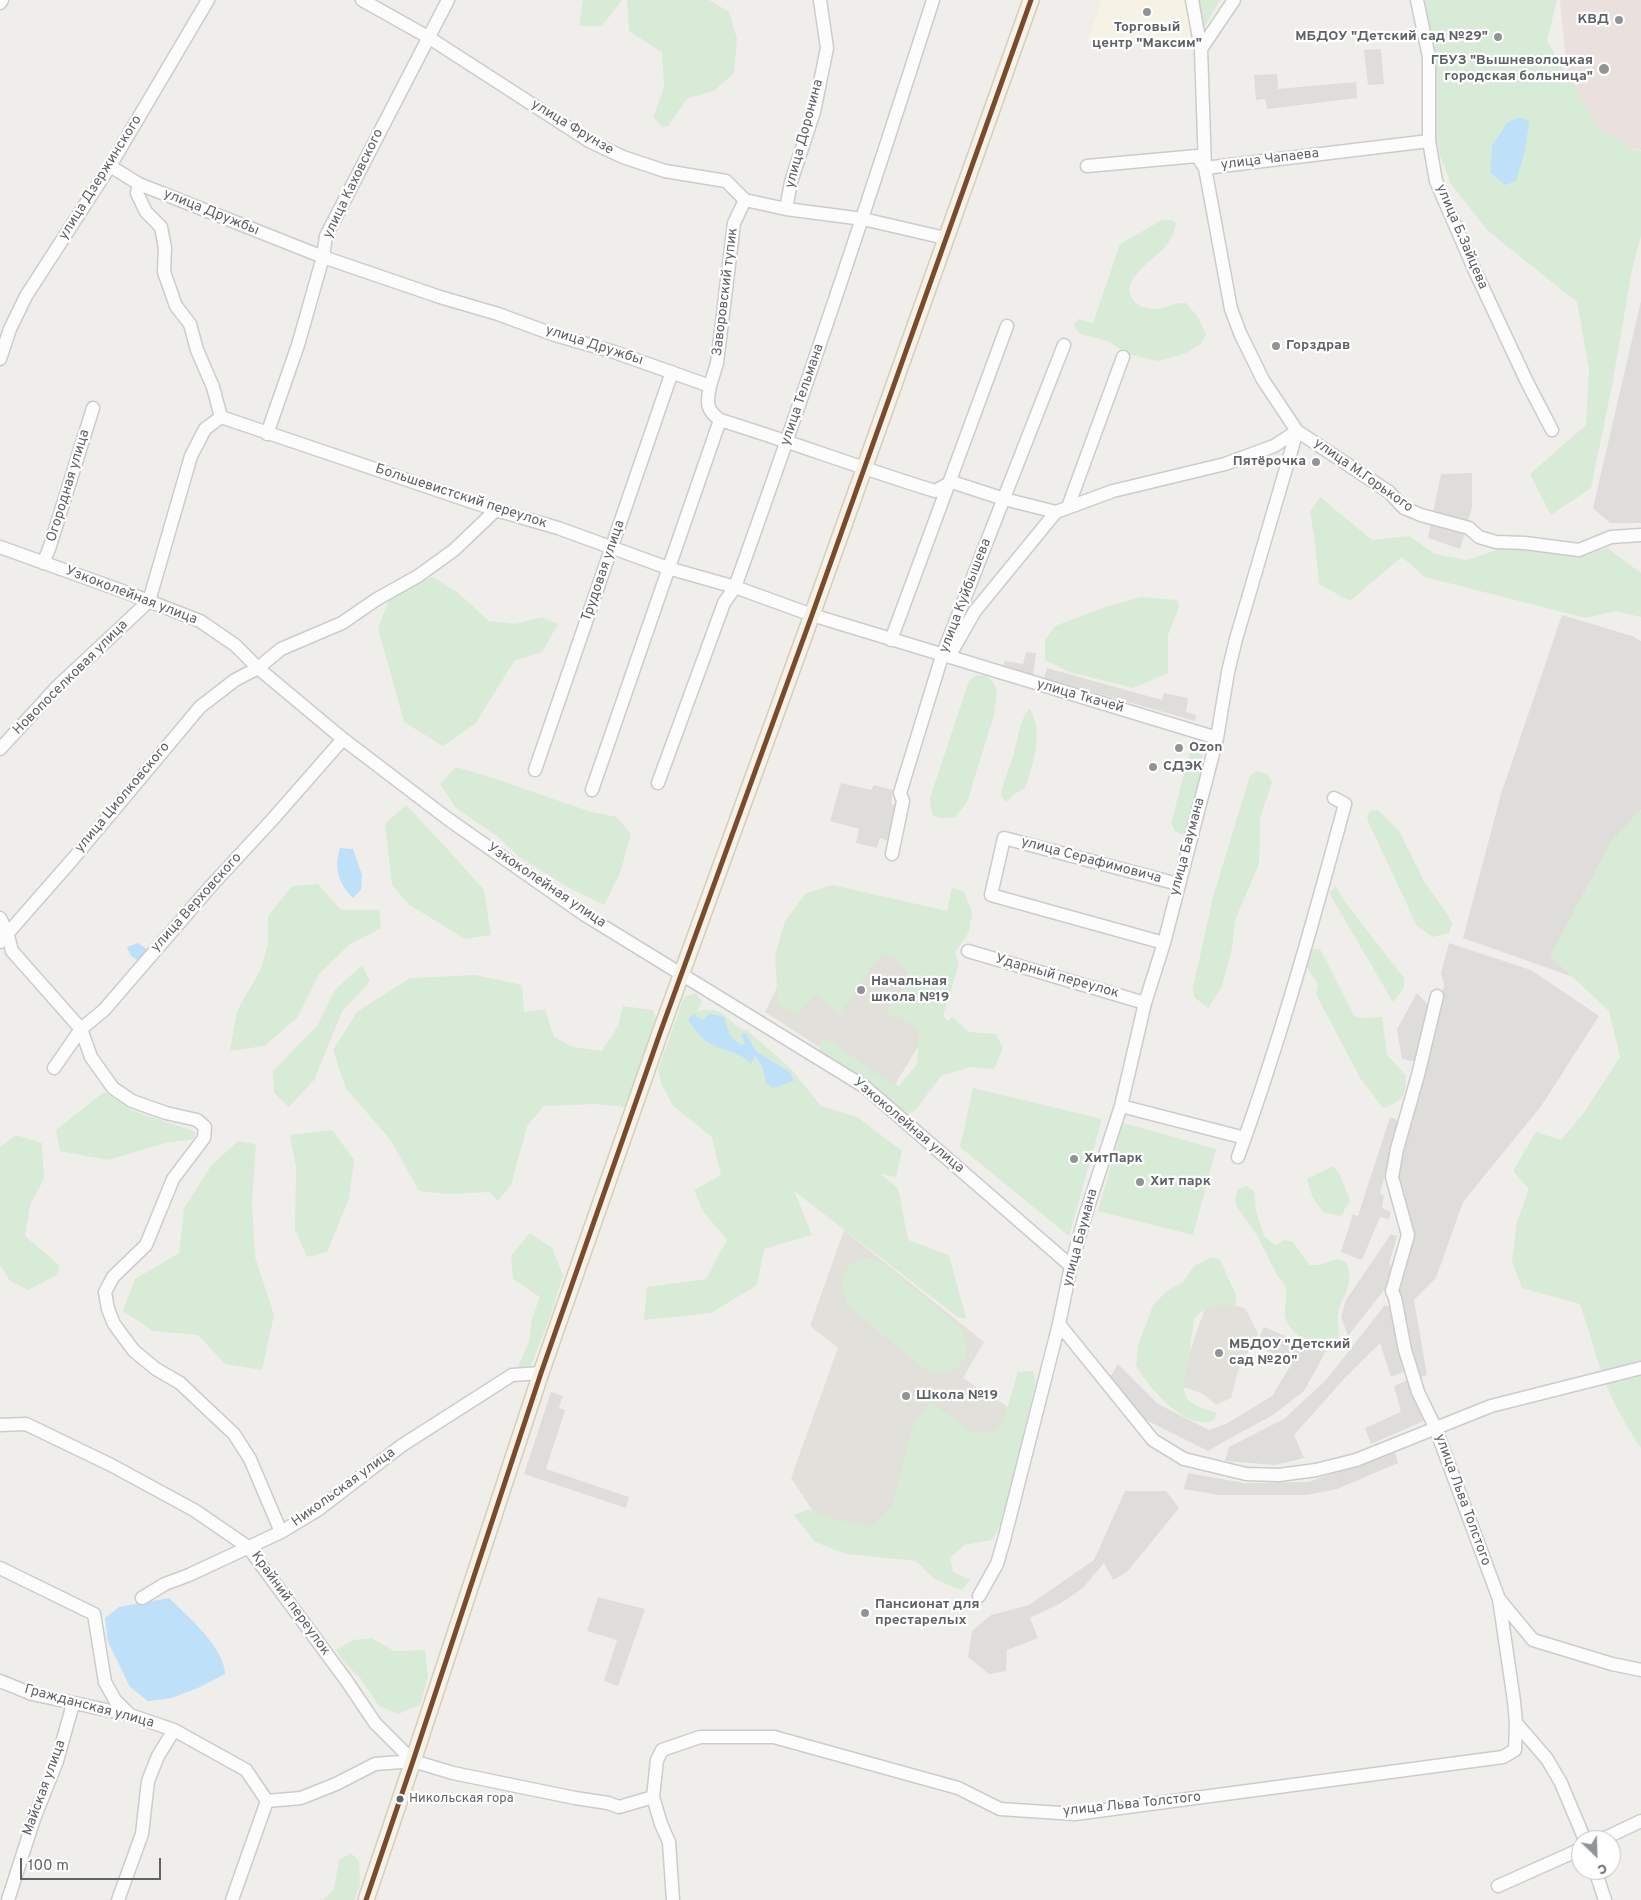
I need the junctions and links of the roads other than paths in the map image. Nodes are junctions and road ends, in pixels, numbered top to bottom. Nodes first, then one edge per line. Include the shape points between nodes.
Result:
1 (208, 0) edge
2 (362, 0) edge
3 (448, 0) edge
4 (820, 0) edge
5 (933, 0) edge
6 (1030, 0) edge
7 (1192, 0) edge
8 (1234, 0) edge
9 (1418, 0) edge
10 (428, 37) junction
11 (1202, 49) junction
12 (1429, 141) junction
13 (110, 166) junction
14 (1087, 166) dead end
15 (1206, 168) junction
16 (139, 184) junction
17 (745, 200) junction
18 (786, 209) junction
19 (862, 219) junction
20 (945, 238) junction
21 (323, 257) junction
22 (1007, 326) dead end
23 (1064, 345) dead end
24 (1123, 357) dead end
25 (0, 360) edge
26 (672, 372) junction
27 (710, 386) junction
28 (94, 408) dead end
29 (221, 418) junction
30 (720, 420) junction
31 (1552, 430) dead end
32 (1297, 431) junction
33 (267, 434) junction
34 (788, 441) junction
35 (864, 470) junction
36 (948, 484) junction
37 (1004, 500) junction
38 (1068, 507) junction
39 (496, 510) junction
40 (1056, 512) junction
41 (1641, 535) edge
42 (0, 547) edge
43 (613, 547) junction
44 (42, 563) junction
45 (668, 568) junction
46 (735, 587) junction
47 (149, 601) junction
48 (812, 615) junction
49 (891, 640) junction
50 (945, 657) junction
51 (258, 668) junction
52 (1218, 738) junction
53 (343, 739) junction
54 (0, 749) edge
55 (535, 770) dead end
56 (658, 783) dead end
57 (592, 790) dead end
58 (1334, 798) dead end
59 (892, 854) dead end
60 (1178, 884) junction
61 (0, 918) edge
62 (4, 937) edge
63 (1164, 943) junction
64 (968, 951) dead end
65 (681, 973) junction
66 (1437, 996) dead end
67 (1145, 1003) junction
68 (81, 1029) junction
69 (54, 1068) dead end
70 (1121, 1106) junction
71 (1245, 1138) junction
72 (1238, 1157) dead end
73 (1072, 1266) junction
74 (1059, 1324) junction
75 (1641, 1368) edge
76 (541, 1373) junction
77 (0, 1425) edge
78 (1435, 1427) junction
79 (281, 1532) junction
80 (248, 1547) junction
81 (0, 1568) edge
82 (979, 1596) dead end
83 (142, 1598) dead end
84 (1499, 1599) junction
85 (1641, 1670) edge
86 (0, 1681) edge
87 (73, 1704) junction
88 (130, 1715) junction
89 (1516, 1723) junction
90 (174, 1730) junction
91 (414, 1761) junction
92 (653, 1797) junction
93 (267, 1801) junction
94 (1641, 1821) edge
95 (1581, 1830) edge
96 (1621, 1830) edge
97 (1571, 1853) edge
98 (1598, 1880) edge
99 (1498, 1886) dead end
100 (8, 1900) edge
101 (118, 1900) edge
102 (232, 1900) edge
103 (366, 1900) edge
104 (672, 1900) edge
105 (1605, 1900) edge

1 - 13 street, улица Дзержинского
2 - 10 street, улица Фрунзе
3 - 10 street, улица Каховского
4 - 18 street, улица Доронина via 827,48 814,112 791,182
5 - 19 street, улица Тельмана
6 - 20 main road
7 - 11 street, улица М.Горького
8 - 11 street
9 - 12 street, улица Б.Зайцева via 1429,57
10 - 17 street, улица Фрунзе via 589,141 665,171 726,181
10 - 21 street, улица Каховского via 326,236
11 - 15 street, улица М.Горького
12 - 15 street, улица Чапаева
12 - 31 street, улица Б.Зайцева via 1436,181
13 - 16 street, улица Дружбы
13 - 25 street, улица Дзержинского via 26,296 10,328
14 - 15 street, улица Чапаева via 1197,156
15 - 32 street, улица М.Горького via 1231,309 1263,380
16 - 21 street, улица Дружбы
16 - 29 street via 137,193 146,212 161,227 165,248 164,272 176,306 190,324
17 - 18 street
17 - 27 street, Заворовский тупик via 734,223 717,363
18 - 19 street
19 - 20 street
19 - 34 street, улица Тельмана
20 - 35 main road
21 - 26 street, улица Дружбы
21 - 33 street, улица Каховского via 298,345
22 - 36 street
23 - 37 street, улица Куйбышева
24 - 38 street
26 - 27 street, улица Дружбы
26 - 43 street, Трудовая улица
27 - 30 street via 707,402 711,413
28 - 44 street, Огородная улица
29 - 33 street, Большевистский переулок
29 - 47 street via 205,429 191,456
30 - 34 street
30 - 45 street
32 - 38 street via 1274,446 1225,464 1113,491
32 - 41 street, улица М.Горького via 1389,492 1404,508 1469,528 1488,540 1579,550 1611,537
32 - 52 street, улица Баумана via 1236,639
33 - 39 street, Большевистский переулок
34 - 35 street
34 - 46 street, улица Тельмана
35 - 36 street via 935,491
35 - 48 main road
36 - 37 street via 952,482
36 - 49 street
37 - 40 street
37 - 50 street, улица Куйбышева
38 - 40 street
39 - 43 street, Большевистский переулок
39 - 51 street, улица Циолковского via 454,550 418,576 342,622 281,649
40 - 50 street via 975,611
42 - 44 street, Узкоколейная улица
43 - 45 street, Большевистский переулок
43 - 55 street, Трудовая улица
44 - 47 street, Узкоколейная улица
45 - 46 street, Большевистский переулок
45 - 57 street
46 - 48 street, Большевистский переулок
46 - 56 street, улица Тельмана via 724,603
47 - 51 street, Узкоколейная улица via 200,620 235,645
47 - 54 street, Новопоселковая улица via 58,687
48 - 49 street, Большевистский переулок
48 - 65 main road
49 - 50 street, Большевистский переулок
50 - 52 street, улица Ткачей
50 - 59 street, улица Куйбышева via 900,793 903,801
51 - 53 street, Узкоколейная улица
51 - 62 street, улица Циолковского via 235,680 200,707
52 - 60 street, улица Баумана
53 - 65 street, Узкоколейная улица via 448,819 585,915
53 - 68 street, улица Верховского via 104,1010
58 - 71 street via 1345,804 1274,1052
60 - 63 street, улица Баумана
60 - 63 street, улица Серафимовича via 1004,838 991,895
61 - 62 street
62 - 68 street via 12,951
63 - 67 street, улица Баумана
64 - 67 street, Ударный переулок
65 - 73 street, Узкоколейная улица via 865,1087
65 - 76 main road
66 - 78 street via 1392,1177 1408,1235 1392,1291 1418,1392
67 - 70 street, улица Баумана
68 - 69 street, улица Верховского
68 - 79 street via 91,1057 113,1088 132,1101 197,1120 205,1128 204,1138 172,1179 146,1245 113,1277 105,1292 108,1309 114,1324 134,1350 156,1369 180,1383 234,1434 250,1459
70 - 71 street
70 - 73 street, улица Баумана
71 - 72 street
73 - 74 street, улица Баумана
74 - 78 street, улица Льва Толстого via 1153,1440 1184,1459 1246,1474 1279,1475 1356,1460
74 - 82 street, улица Баумана via 997,1564
75 - 78 street via 1491,1406
76 - 79 street, Никольская улица via 512,1375 401,1446 319,1509
76 - 91 main road
77 - 80 street, Крайний переулок via 26,1424 111,1465 194,1510
78 - 84 street, улица Льва Толстого
79 - 80 street, Никольская улица
80 - 83 street, Никольская улица via 165,1584
80 - 91 street, Крайний переулок via 375,1724
81 - 88 street via 94,1614 105,1682 115,1700
84 - 85 street, улица Льва Толстого via 1533,1640
84 - 89 street, улица Льва Толстого
86 - 87 street, Гражданская улица via 32,1694
87 - 88 street, Гражданская улица
87 - 100 street, Майская улица via 57,1761
88 - 90 street, Гражданская улица
89 - 92 street, улица Льва Толстого via 1514,1750 1503,1758 1076,1814 1000,1809 958,1788 774,1737 700,1737 662,1750 657,1760
89 - 95 street via 1548,1759
90 - 93 street, Гражданская улица via 246,1770
90 - 101 street via 148,1781 142,1834
91 - 92 street via 453,1773 619,1807
91 - 93 street via 375,1764 301,1798
91 - 103 main road
92 - 104 street via 669,1842
93 - 102 street
94 - 96 street
97 - 99 street
98 - 105 street

